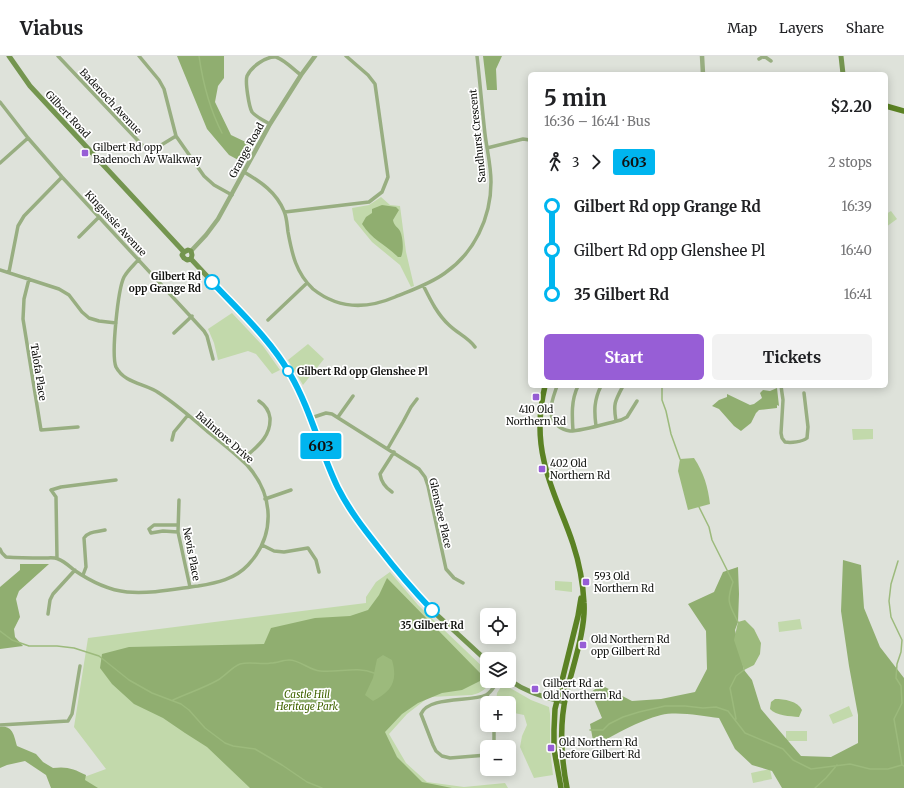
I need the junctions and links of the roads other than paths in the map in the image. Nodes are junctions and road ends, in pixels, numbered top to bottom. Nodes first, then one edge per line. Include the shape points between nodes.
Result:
1 (9, 56) edge
2 (58, 56) edge
3 (139, 56) edge
4 (316, 56) edge
5 (346, 56) edge
6 (477, 56) edge
7 (702, 56) edge
8 (764, 56) edge
9 (841, 56) edge
10 (759, 59) dead end
11 (771, 61) dead end
12 (703, 72) edge
13 (843, 72) edge
14 (301, 75) junction
15 (0, 102) edge
16 (888, 107) edge
17 (904, 111) edge
18 (270, 124) junction
19 (176, 136) junction
20 (28, 138) junction
21 (528, 140) edge
22 (487, 148) junction
23 (0, 163) edge
24 (244, 172) junction
25 (62, 177) junction
26 (232, 195) junction
27 (284, 212) junction
28 (99, 217) junction
29 (79, 236) dead end
30 (191, 251) junction
31 (184, 252) junction
32 (191, 259) junction
33 (139, 260) junction
34 (0, 270) edge
35 (9, 272) junction
36 (29, 279) junction
37 (307, 283) junction
38 (423, 285) junction
39 (192, 316) junction
40 (268, 320) dead end
41 (116, 323) junction
42 (174, 333) dead end
43 (476, 347) dead end
44 (213, 359) dead end
45 (544, 388) edge
46 (556, 388) edge
47 (577, 388) edge
48 (600, 388) edge
49 (622, 388) edge
50 (781, 388) edge
51 (804, 393) dead end
52 (353, 396) dead end
53 (417, 399) dead end
54 (258, 401) dead end
55 (637, 401) dead end
56 (188, 415) junction
57 (338, 417) junction
58 (311, 418) junction
59 (616, 421) junction
60 (596, 426) junction
61 (78, 427) dead end
62 (573, 431) junction
63 (172, 440) dead end
64 (388, 448) junction
65 (394, 452) junction
66 (242, 460) junction
67 (116, 480) dead end
68 (291, 490) dead end
69 (392, 492) dead end
70 (265, 499) junction
71 (179, 500) dead end
72 (178, 525) junction
73 (105, 530) dead end
74 (178, 532) junction
75 (262, 545) junction
76 (0, 549) edge
77 (57, 558) junction
78 (75, 570) junction
79 (320, 572) dead end
80 (83, 575) junction
81 (463, 583) dead end
82 (190, 587) junction
83 (583, 592) junction
84 (48, 614) dead end
85 (480, 655) edge
86 (80, 666) dead end
87 (516, 684) edge
88 (493, 688) edge
89 (488, 695) joint
90 (557, 700) junction
91 (564, 702) junction
92 (0, 725) edge
93 (480, 756) edge
94 (561, 788) edge
95 (567, 788) edge

1 - 31 main road, Gilbert Road via 30,86
2 - 19 street, Badenoch Avenue via 144,148 153,150
3 - 19 street via 164,89
4 - 14 street, Grange Road
5 - 27 street via 368,75 374,84 388,177 382,192 369,202
6 - 22 street, Sandhurst Crescent
7 - 12 street
8 - 10 street
8 - 11 street
9 - 13 main road
14 - 18 street, Grange Road
14 - 18 street via 276,57 269,56 249,73 249,107 253,114
15 - 20 street, Kingussie Avenue
16 - 17 main road
18 - 24 street, Grange Road
19 - 26 street via 204,176
20 - 23 street
20 - 25 street, Kingussie Avenue
21 - 22 street
22 - 38 street, Sandhurst Crescent via 491,191 488,210 479,233 468,251 451,268
24 - 26 street, Grange Road
24 - 27 street, Sandhurst Crescent via 272,191
25 - 28 street, Kingussie Avenue
25 - 35 street via 24,216 18,226
26 - 30 street, Grange Road via 218,219
27 - 37 street, Sandhurst Crescent via 294,260
28 - 29 street
28 - 33 street, Kingussie Avenue
30 - 31 main road
30 - 32 main road
31 - 32 main road via 184,258
32 - 58 main road via 276,352 290,374
33 - 39 street, Kingussie Avenue
33 - 41 street, Balintore Drive via 124,277
34 - 35 street
35 - 36 street
36 - 41 street via 69,295 89,318
36 - 61 street, Talofa Place via 23,318 41,430
37 - 38 street, Sandhurst Crescent via 321,295 334,301 362,306 388,300
37 - 40 street
38 - 43 street via 433,305 448,324
39 - 42 street
39 - 44 street, Kingussie Avenue via 207,336
41 - 56 street, Balintore Drive via 114,360 120,373 127,379 159,393
45 - 83 main road via 540,425 544,462 573,544
46 - 62 street via 551,413 553,420 557,426
47 - 62 street via 572,411
48 - 60 street via 594,410
49 - 59 street via 615,401
50 - 51 street via 782,438 785,442 807,438
52 - 57 street
53 - 64 street
54 - 66 street via 266,406 270,415 270,426 264,439
55 - 59 street via 627,417
56 - 63 street via 174,432
56 - 66 street, Balintore Drive
57 - 58 street, Glenshee Place via 326,413
57 - 64 street, Glenshee Place
58 - 85 main road via 329,468 355,518 416,593
59 - 60 street
60 - 62 street
64 - 65 street, Glenshee Place
65 - 69 street via 380,474 385,486
65 - 81 street, Glenshee Place via 416,466 425,477 446,569
66 - 70 street, Balintore Drive via 258,481
67 - 77 street via 51,490 56,497
68 - 70 street
70 - 75 street, Balintore Drive via 269,518
71 - 72 street, Nevis Place
72 - 74 street, Nevis Place
72 - 74 street via 154,526 149,529 151,533
73 - 80 street via 86,534 84,538 86,567
74 - 82 street, Nevis Place
75 - 79 street via 274,551 284,552 308,548
75 - 82 street, Balintore Drive via 243,570 230,578
76 - 77 street via 6,557
77 - 78 street, Balintore Drive
78 - 80 street, Balintore Drive
78 - 84 street via 50,600
80 - 82 street, Balintore Drive via 116,591 139,592
83 - 90 main road
83 - 91 main road via 583,623
86 - 92 street via 69,720
87 - 90 main road via 528,691
88 - 89 street
89 - 93 street via 439,703 426,708 422,714 432,744 442,756 450,758
90 - 91 main road
90 - 94 main road via 554,749
91 - 95 main road via 561,749

